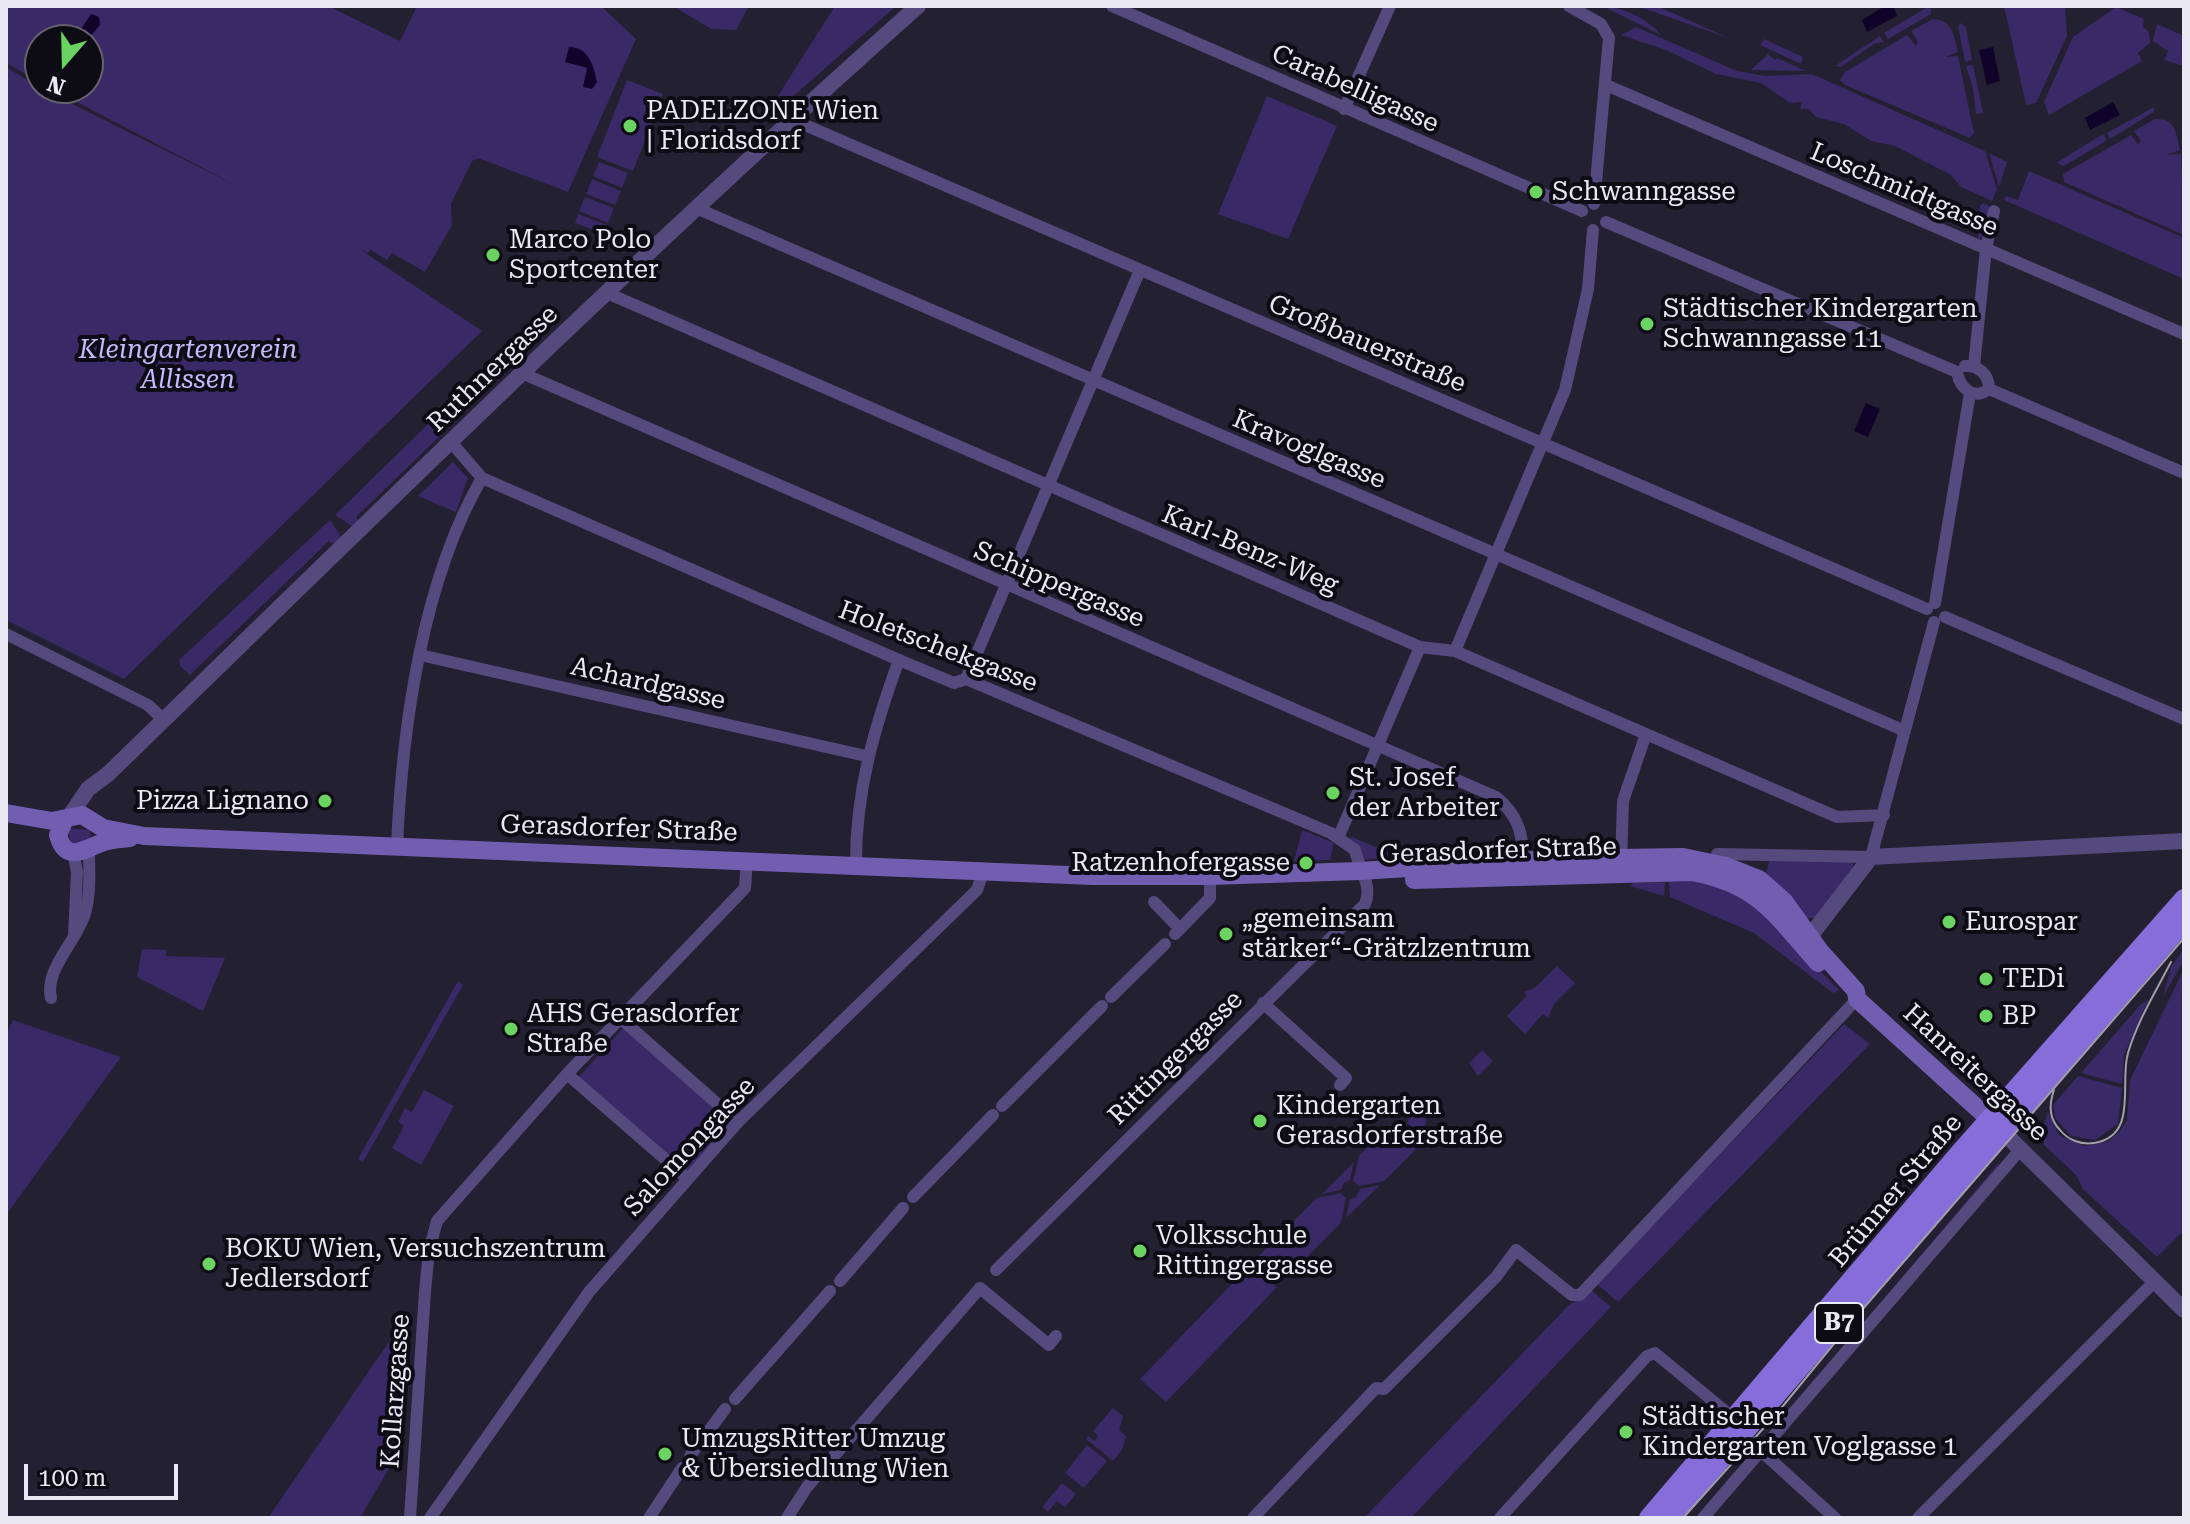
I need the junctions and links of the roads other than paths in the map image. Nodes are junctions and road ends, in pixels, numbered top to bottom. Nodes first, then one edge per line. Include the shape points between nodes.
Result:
1 (918, 6) edge
2 (1112, 6) edge
3 (1390, 6) edge
4 (1570, 6) edge
5 (1606, 85) junction
6 (1344, 109) junction
7 (791, 119) junction
8 (1594, 204) junction
9 (696, 208) junction
10 (1582, 211) junction
11 (1994, 211) dead end
12 (1606, 222) junction
13 (1593, 230) junction
14 (1986, 249) junction
15 (1140, 270) junction
16 (607, 293) junction
17 (2184, 334) edge
18 (1974, 366) junction
19 (1957, 372) junction
20 (524, 374) junction
21 (1093, 380) junction
22 (1989, 389) junction
23 (1970, 393) junction
24 (451, 442) junction
25 (1545, 444) junction
26 (2184, 473) edge
27 (482, 478) junction
28 (1048, 487) junction
29 (1497, 555) junction
30 (1005, 586) junction
31 (1931, 606) junction
32 (1939, 620) junction
33 (6, 634) edge
34 (1420, 647) junction
35 (1455, 651) junction
36 (420, 655) junction
37 (899, 660) junction
38 (966, 679) junction
39 (2184, 719) edge
40 (164, 720) junction
41 (1905, 731) junction
42 (1646, 734) junction
43 (1377, 746) junction
44 (866, 756) junction
45 (108, 774) junction
46 (6, 814) edge
47 (1884, 815) junction
48 (93, 821) junction
49 (64, 824) junction
50 (144, 836) junction
51 (1339, 836) junction
52 (2184, 841) edge
53 (397, 846) junction
54 (85, 851) junction
55 (1766, 853) junction
56 (1717, 854) dead end
57 (1871, 857) junction
58 (747, 860) junction
59 (1621, 866) junction
60 (856, 867) junction
61 (1524, 869) junction
62 (983, 872) junction
63 (1363, 876) junction
64 (1210, 881) junction
65 (1754, 885) junction
66 (2184, 899) edge
67 (1154, 902) dead end
68 (2184, 921) edge
69 (1811, 935) junction
70 (1165, 944) dead end
71 (51, 998) dead end
72 (1857, 999) junction
73 (1263, 1003) junction
74 (620, 1018) junction
75 (567, 1074) junction
76 (1340, 1085) dead end
77 (738, 1122) junction
78 (1997, 1126) junction
79 (2020, 1150) junction
80 (688, 1179) junction
81 (913, 1197) dead end
82 (903, 1208) dead end
83 (996, 1270) dead end
84 (840, 1281) dead end
85 (2154, 1282) junction
86 (830, 1291) dead end
87 (2184, 1310) edge
88 (1056, 1336) dead end
89 (735, 1399) dead end
90 (725, 1409) dead end
91 (1730, 1421) junction
92 (1761, 1451) junction
93 (1726, 1453) junction
94 (690, 1456) dead end
95 (682, 1468) dead end
96 (410, 1518) edge
97 (430, 1518) edge
98 (649, 1518) edge
99 (787, 1518) edge
100 (1253, 1518) edge
101 (1500, 1518) edge
102 (1649, 1518) edge
103 (1670, 1518) edge
104 (1703, 1518) edge
105 (1835, 1518) edge
106 (1918, 1518) edge

1 - 7 street, Ruthnergasse
2 - 6 street, Carabelligasse
3 - 6 street
4 - 5 street via 1601,24 1609,38
5 - 8 street
5 - 14 street, Loschmidtgasse
6 - 10 street, Carabelligasse
7 - 9 street, Ruthnergasse
7 - 15 street, Großbauerstraße
8 - 10 street
8 - 12 street
9 - 16 street, Ruthnergasse
9 - 21 street, Kravoglgasse
10 - 13 street via 1582,220
11 - 14 street
12 - 13 street
12 - 19 street
13 - 25 street via 1578,339
14 - 17 street, Loschmidtgasse
14 - 18 street
15 - 21 street
15 - 25 street, Großbauerstraße
16 - 20 street, Ruthnergasse
16 - 28 street, Karl-Benz-Weg
18 - 19 street
18 - 22 street
19 - 23 street
20 - 24 street, Ruthnergasse
20 - 30 street, Schippergasse
21 - 28 street
21 - 29 street, Kravoglgasse
22 - 23 street
22 - 26 street
23 - 31 street
24 - 27 street, Holetschekgasse
24 - 40 street, Ruthnergasse
25 - 29 street
25 - 31 street, Großbauerstraße
27 - 36 street via 451,548
27 - 37 street, Holetschekgasse
28 - 30 street
28 - 34 street, Karl-Benz-Weg
29 - 35 street
29 - 41 street, Kravoglgasse
30 - 38 street
30 - 43 street, Schippergasse
31 - 32 street
32 - 39 street
32 - 41 street
33 - 40 street via 148,705
34 - 35 street, Karl-Benz-Weg
34 - 43 street
35 - 42 street, Karl-Benz-Weg
36 - 44 street, Achardgasse
36 - 53 street via 407,721
37 - 38 street, Holetschekgasse via 954,683
37 - 44 street
38 - 51 street, Holetschekgasse
40 - 45 street, Ruthnergasse
41 - 47 street
42 - 47 street, Karl-Benz-Weg via 1837,817
42 - 59 street via 1623,801
43 - 51 street
43 - 61 street, Schippergasse via 1505,804 1520,827
44 - 60 street
45 - 48 street, Ruthnergasse via 93,802
45 - 49 street, Ruthnergasse via 88,789
46 - 49 main road, Gerasdorfer Straße
47 - 57 street
48 - 49 main road, Gerasdorfer Straße via 82,815
48 - 50 main road, Gerasdorfer Straße
48 - 54 main road via 98,836
49 - 54 main road, Gerasdorfer Straße via 64,848
50 - 53 main road, Gerasdorfer Straße
50 - 54 main road, Gerasdorfer Straße via 103,842
51 - 63 street via 1355,850
52 - 57 street
53 - 58 main road, Gerasdorfer Straße
54 - 71 street via 77,872 74,936 52,981
55 - 56 street
55 - 57 street
55 - 65 street
57 - 69 street
58 - 60 main road, Gerasdorfer Straße
58 - 74 street, Kollarzgasse via 745,888
59 - 61 main road, Gerasdorfer Straße
59 - 65 main road, Gerasdorfer Straße via 1683,857 1726,866
60 - 62 main road, Gerasdorfer Straße
61 - 63 main road, Gerasdorfer Straße
62 - 64 main road, Gerasdorfer Straße
62 - 77 street, Salomongasse via 977,890
63 - 64 main road, Gerasdorfer Straße
63 - 73 street, Rittingergasse via 1369,895 1365,904
64 - 67 street via 1210,898 1178,932
65 - 69 main road, Gerasdorfer Straße via 1784,901
65 - 72 main road, Gerasdorfer Straße via 1824,970
66 - 78 main road, Brünner Straße / B7
68 - 78 main road, Brünner Straße / B7
69 - 72 main road, Hanreitergasse
70 - 81 street
72 - 78 main road, Hanreitergasse
72 - 100 street via 1580,1295 1572,1295 1516,1250 1496,1277 1384,1389 1376,1388
73 - 76 street via 1346,1078
73 - 83 street, Rittingergasse
74 - 75 street, Kollarzgasse
74 - 77 street
75 - 80 street
75 - 96 street, Kollarzgasse via 437,1221 428,1264
77 - 80 street, Salomongasse
78 - 79 street, Hanreitergasse
78 - 91 main road, Brünner Straße / B7
78 - 93 main road, Brünner Straße / B7
79 - 85 street, Hanreitergasse
79 - 92 street
80 - 97 street, Salomongasse via 589,1292
82 - 84 street
85 - 87 street, Hanreitergasse
85 - 106 street
86 - 89 street
88 - 99 street via 1049,1345 980,1288 807,1487
90 - 94 street
91 - 93 street
91 - 101 street via 1719,1405 1655,1353 1647,1356
91 - 102 main road, Brünner Straße / B7
92 - 104 street
92 - 105 street
93 - 103 main road, Brünner Straße / B7
95 - 98 street

